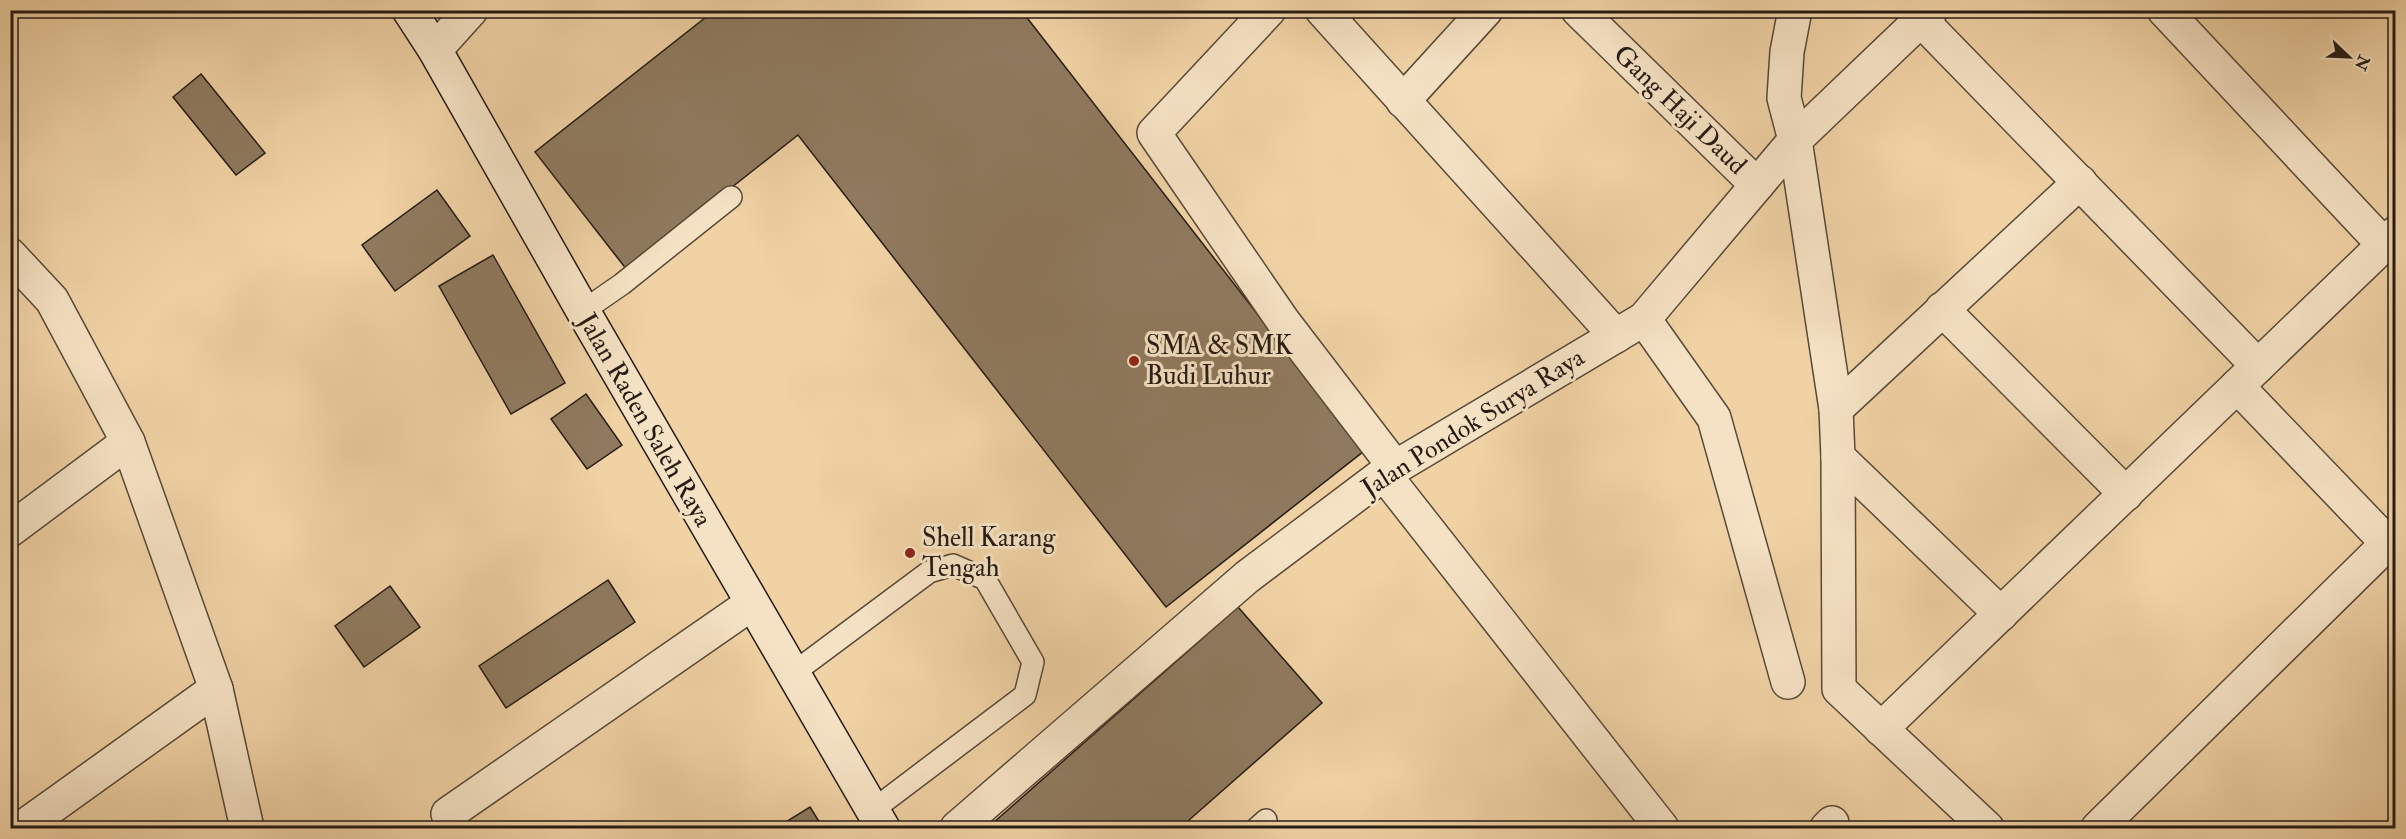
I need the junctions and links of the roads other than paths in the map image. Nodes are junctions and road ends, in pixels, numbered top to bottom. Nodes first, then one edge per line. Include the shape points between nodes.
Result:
1 (409, 10) edge
2 (471, 10) edge
3 (1269, 10) edge
4 (1322, 10) edge
5 (1486, 10) edge
6 (1578, 10) edge
7 (1796, 10) edge
8 (2164, 10) edge
9 (1926, 15) edge
10 (435, 50) junction
11 (1403, 101) junction
12 (1795, 140) junction
13 (2080, 182) junction
14 (1757, 184) junction
15 (732, 198) dead end
16 (2390, 239) edge
17 (10, 255) edge
18 (1941, 309) junction
19 (583, 311) junction
20 (1644, 319) junction
21 (1616, 336) junction
22 (2247, 376) junction
23 (1836, 409) junction
24 (128, 442) junction
25 (1838, 457) junction
26 (1389, 470) junction
27 (2126, 494) junction
28 (10, 530) edge
29 (2393, 544) edge
30 (751, 604) junction
31 (2001, 614) junction
32 (792, 674) junction
33 (1788, 682) dead end
34 (216, 689) junction
35 (1881, 729) junction
36 (448, 814) dead end
37 (878, 819) edge
38 (22, 828) edge
39 (247, 828) edge
40 (957, 828) edge
41 (1662, 828) edge
42 (1987, 828) edge
43 (2098, 828) edge

1 - 10 street, Jalan Raden Saleh Raya
2 - 10 street
3 - 26 street via 1154,133
4 - 11 street
5 - 11 street
6 - 14 street, Gang Haji Daud
7 - 12 street via 1787,52 1784,98
8 - 16 street
9 - 12 street, Jalan Pondok Surya Raya
9 - 13 street
10 - 19 street, Jalan Raden Saleh Raya
11 - 21 street
12 - 14 street, Jalan Pondok Surya Raya
12 - 23 street
13 - 18 street
13 - 22 street
14 - 20 street, Jalan Pondok Surya Raya
15 - 19 lane
16 - 22 street
17 - 24 street via 52,300
18 - 23 street
18 - 27 street
19 - 30 street, Jalan Raden Saleh Raya
20 - 21 street, Jalan Pondok Surya Raya
20 - 33 street via 1714,418
21 - 26 street, Jalan Pondok Surya Raya
22 - 27 street
22 - 29 street
23 - 25 street
24 - 28 street
24 - 34 street
25 - 31 street
25 - 35 street via 1839,689
26 - 40 street, Jalan Pondok Surya Raya via 1247,577
26 - 41 street
27 - 31 street
29 - 43 street
30 - 32 street, Jalan Raden Saleh Raya
30 - 36 street
31 - 35 street
32 - 37 street, Jalan Raden Saleh Raya
32 - 37 lane via 929,572 953,564 985,579 1033,662 1025,695
34 - 38 street
34 - 39 street
35 - 42 street

